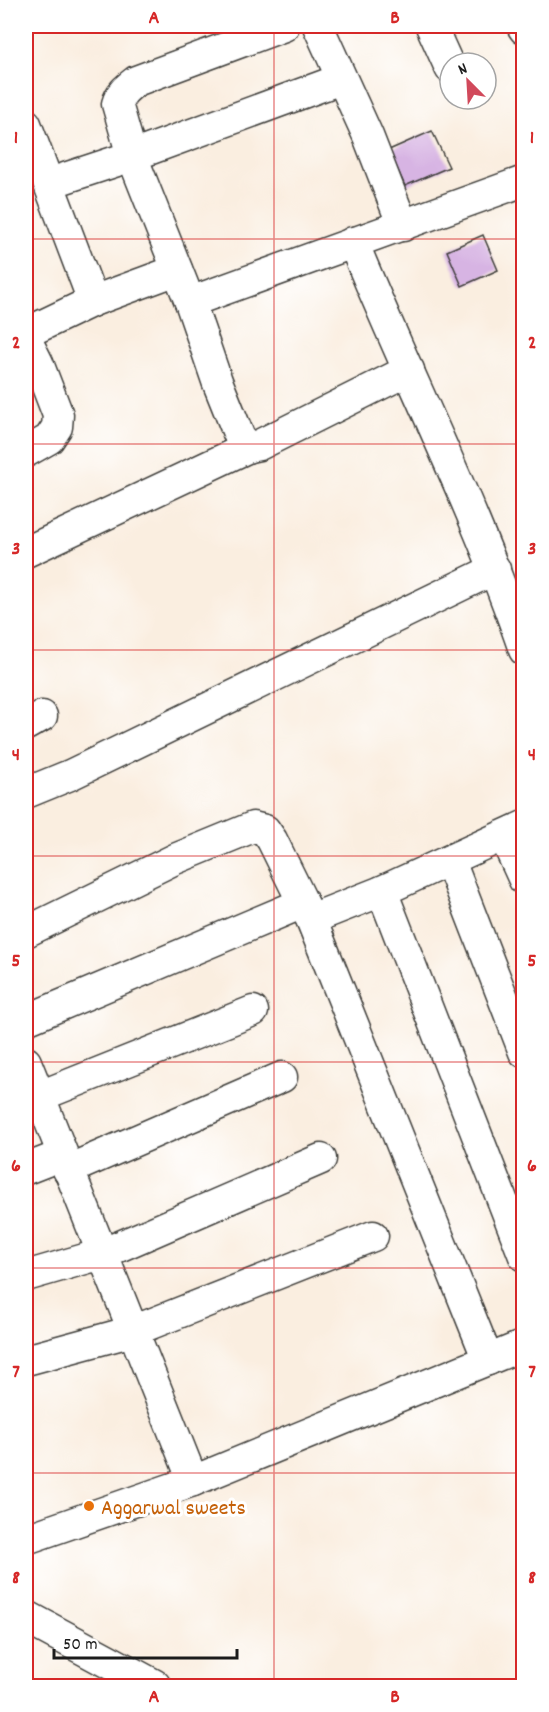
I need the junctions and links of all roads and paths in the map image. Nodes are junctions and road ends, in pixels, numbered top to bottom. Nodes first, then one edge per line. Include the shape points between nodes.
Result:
1 (284, 26) edge
2 (318, 26) edge
3 (431, 26) edge
4 (442, 51) edge
5 (341, 79) junction
6 (26, 124) edge
7 (132, 156) junction
8 (524, 182) edge
9 (50, 183) junction
10 (403, 226) junction
11 (353, 242) junction
12 (177, 270) junction
13 (93, 301) junction
14 (190, 302) junction
15 (26, 333) edge
16 (26, 339) edge
17 (409, 370) junction
18 (249, 447) junction
19 (26, 452) edge
20 (26, 552) edge
21 (495, 569) junction
22 (524, 650) edge
23 (27, 789) edge
24 (514, 831) edge
25 (450, 861) junction
26 (524, 880) edge
27 (382, 891) junction
28 (307, 911) junction
29 (26, 933) edge
30 (253, 1011) dead end
31 (26, 1020) edge
32 (524, 1053) edge
33 (26, 1062) edge
34 (282, 1077) dead end
35 (40, 1096) junction
36 (321, 1159) dead end
37 (65, 1162) junction
38 (26, 1169) edge
39 (373, 1236) dead end
40 (102, 1254) junction
41 (524, 1256) edge
42 (26, 1276) edge
43 (133, 1331) junction
44 (524, 1345) edge
45 (26, 1360) edge
46 (488, 1360) junction
47 (193, 1481) junction
48 (26, 1539) edge
49 (26, 1617) edge
50 (154, 1686) edge

1 - 7 street via 136,81 125,90 117,104
2 - 5 street
3 - 4 street
5 - 7 street
5 - 10 street
6 - 9 street
7 - 9 street
7 - 12 street
8 - 10 street
9 - 13 street
10 - 11 street
11 - 14 street
11 - 17 street
12 - 13 street
12 - 14 street
13 - 15 street
14 - 18 street via 238,434
16 - 19 street via 58,415 57,427 49,439
17 - 18 street
17 - 21 street
18 - 20 street
21 - 22 street
21 - 23 street via 70,775
24 - 25 street
24 - 26 street
25 - 27 street
25 - 32 street
27 - 28 street
27 - 41 street
28 - 29 street via 272,840 265,830 253,827 175,860
28 - 31 street
28 - 46 street
30 - 35 street
33 - 35 street
34 - 37 street
35 - 37 street
36 - 40 street
37 - 38 street
37 - 40 street
39 - 43 street
40 - 42 street
40 - 43 street
43 - 45 street
43 - 47 street
44 - 46 street
46 - 47 street
47 - 48 street
49 - 50 street

